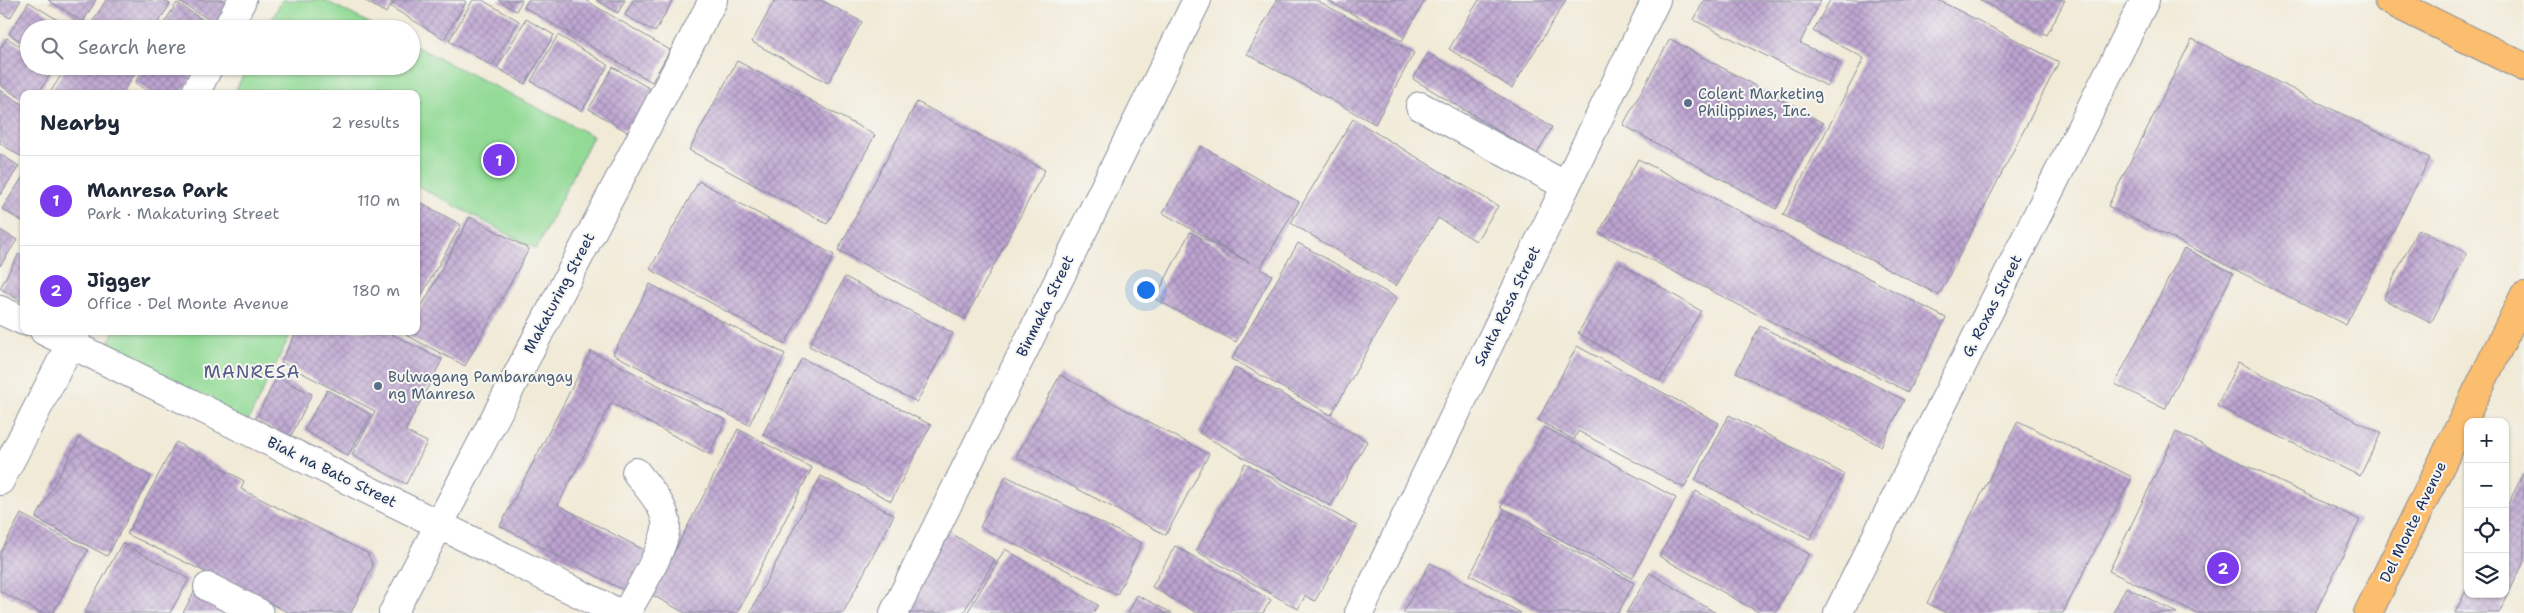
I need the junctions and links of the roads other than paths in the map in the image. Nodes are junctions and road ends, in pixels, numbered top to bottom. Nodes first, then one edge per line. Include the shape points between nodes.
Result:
1 (242, 0) edge
2 (713, 0) edge
3 (1197, 0) edge
4 (1656, 0) edge
5 (2145, 0) edge
6 (2388, 0) edge
7 (232, 20) edge
8 (2524, 67) edge
9 (204, 75) edge
10 (197, 90) edge
11 (1420, 106) dead end
12 (1566, 186) junction
13 (2524, 296) edge
14 (0, 310) edge
15 (20, 319) edge
16 (61, 335) edge
17 (74, 338) edge
18 (636, 472) dead end
19 (0, 481) edge
20 (438, 524) junction
21 (208, 587) dead end
22 (259, 613) edge
23 (393, 613) edge
24 (619, 613) edge
25 (626, 613) edge
26 (894, 613) edge
27 (1359, 613) edge
28 (1838, 613) edge
29 (2368, 613) edge

1 - 7 street
2 - 20 street, Makaturing Street
3 - 26 street, Binmaka Street
4 - 12 street, Santa Rosa Street
5 - 28 street, G. Roxas Street
6 - 8 main road
9 - 10 street
11 - 12 street
12 - 27 street, Santa Rosa Street
13 - 29 main road, Del Monte Avenue
14 - 15 street
16 - 17 street, Biak na Bato Street
17 - 19 street
17 - 20 street, Biak na Bato Street
18 - 25 street via 656,498 666,523 658,552
20 - 23 street, Makaturing Street
20 - 24 street, Biak na Bato Street
21 - 22 street

